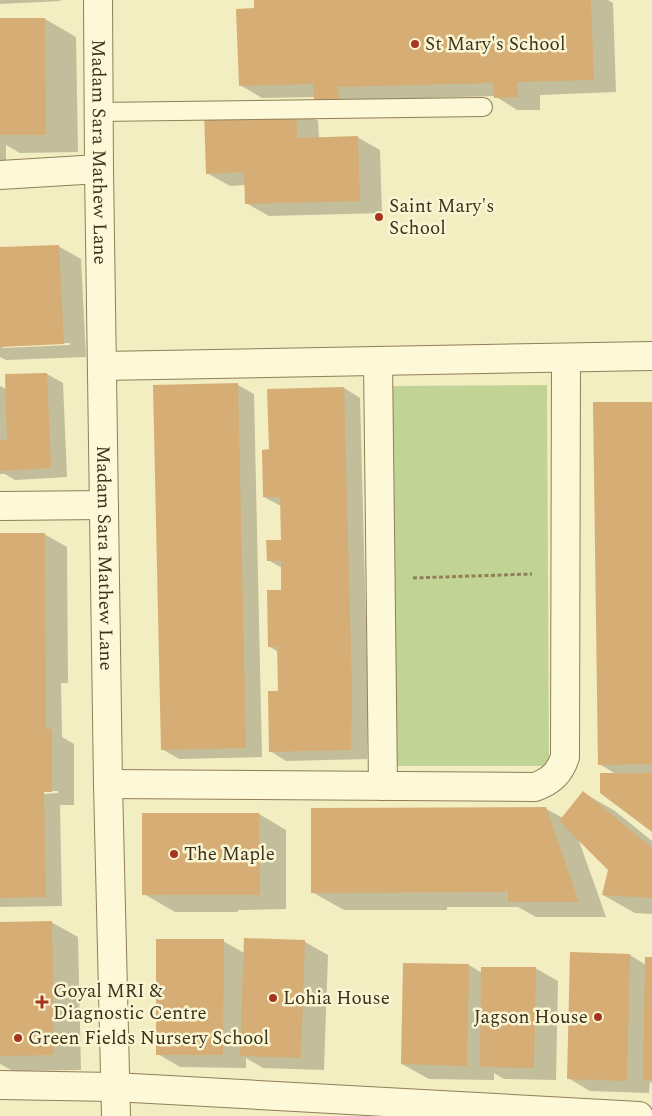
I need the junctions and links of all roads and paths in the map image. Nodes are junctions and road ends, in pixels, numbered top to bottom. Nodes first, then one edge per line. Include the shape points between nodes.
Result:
1 (98, 0) edge
2 (483, 107) dead end
3 (98, 112) junction
4 (99, 170) junction
5 (0, 175) edge
6 (652, 356) edge
7 (566, 358) junction
8 (378, 361) junction
9 (102, 366) junction
10 (104, 505) junction
11 (0, 506) edge
12 (565, 573) junction
13 (380, 579) junction
14 (108, 784) junction
15 (383, 786) junction
16 (0, 1085) edge
17 (114, 1087) junction
18 (116, 1116) edge
19 (639, 1116) edge

1 - 3 street, Madam Sara Mathew Lane
2 - 3 lane
3 - 4 street, Madam Sara Mathew Lane
4 - 5 street
4 - 9 street, Madam Sara Mathew Lane
6 - 7 street
7 - 8 street
7 - 12 street
8 - 9 street
8 - 13 street
9 - 10 street, Madam Sara Mathew Lane
10 - 11 street
10 - 14 street, Madam Sara Mathew Lane
12 - 13 path
12 - 15 street via 565,757 562,768 535,787
13 - 15 street
14 - 15 street
14 - 17 street, Madam Sara Mathew Lane
16 - 17 street
17 - 18 street, Madam Sara Mathew Lane
17 - 19 street

